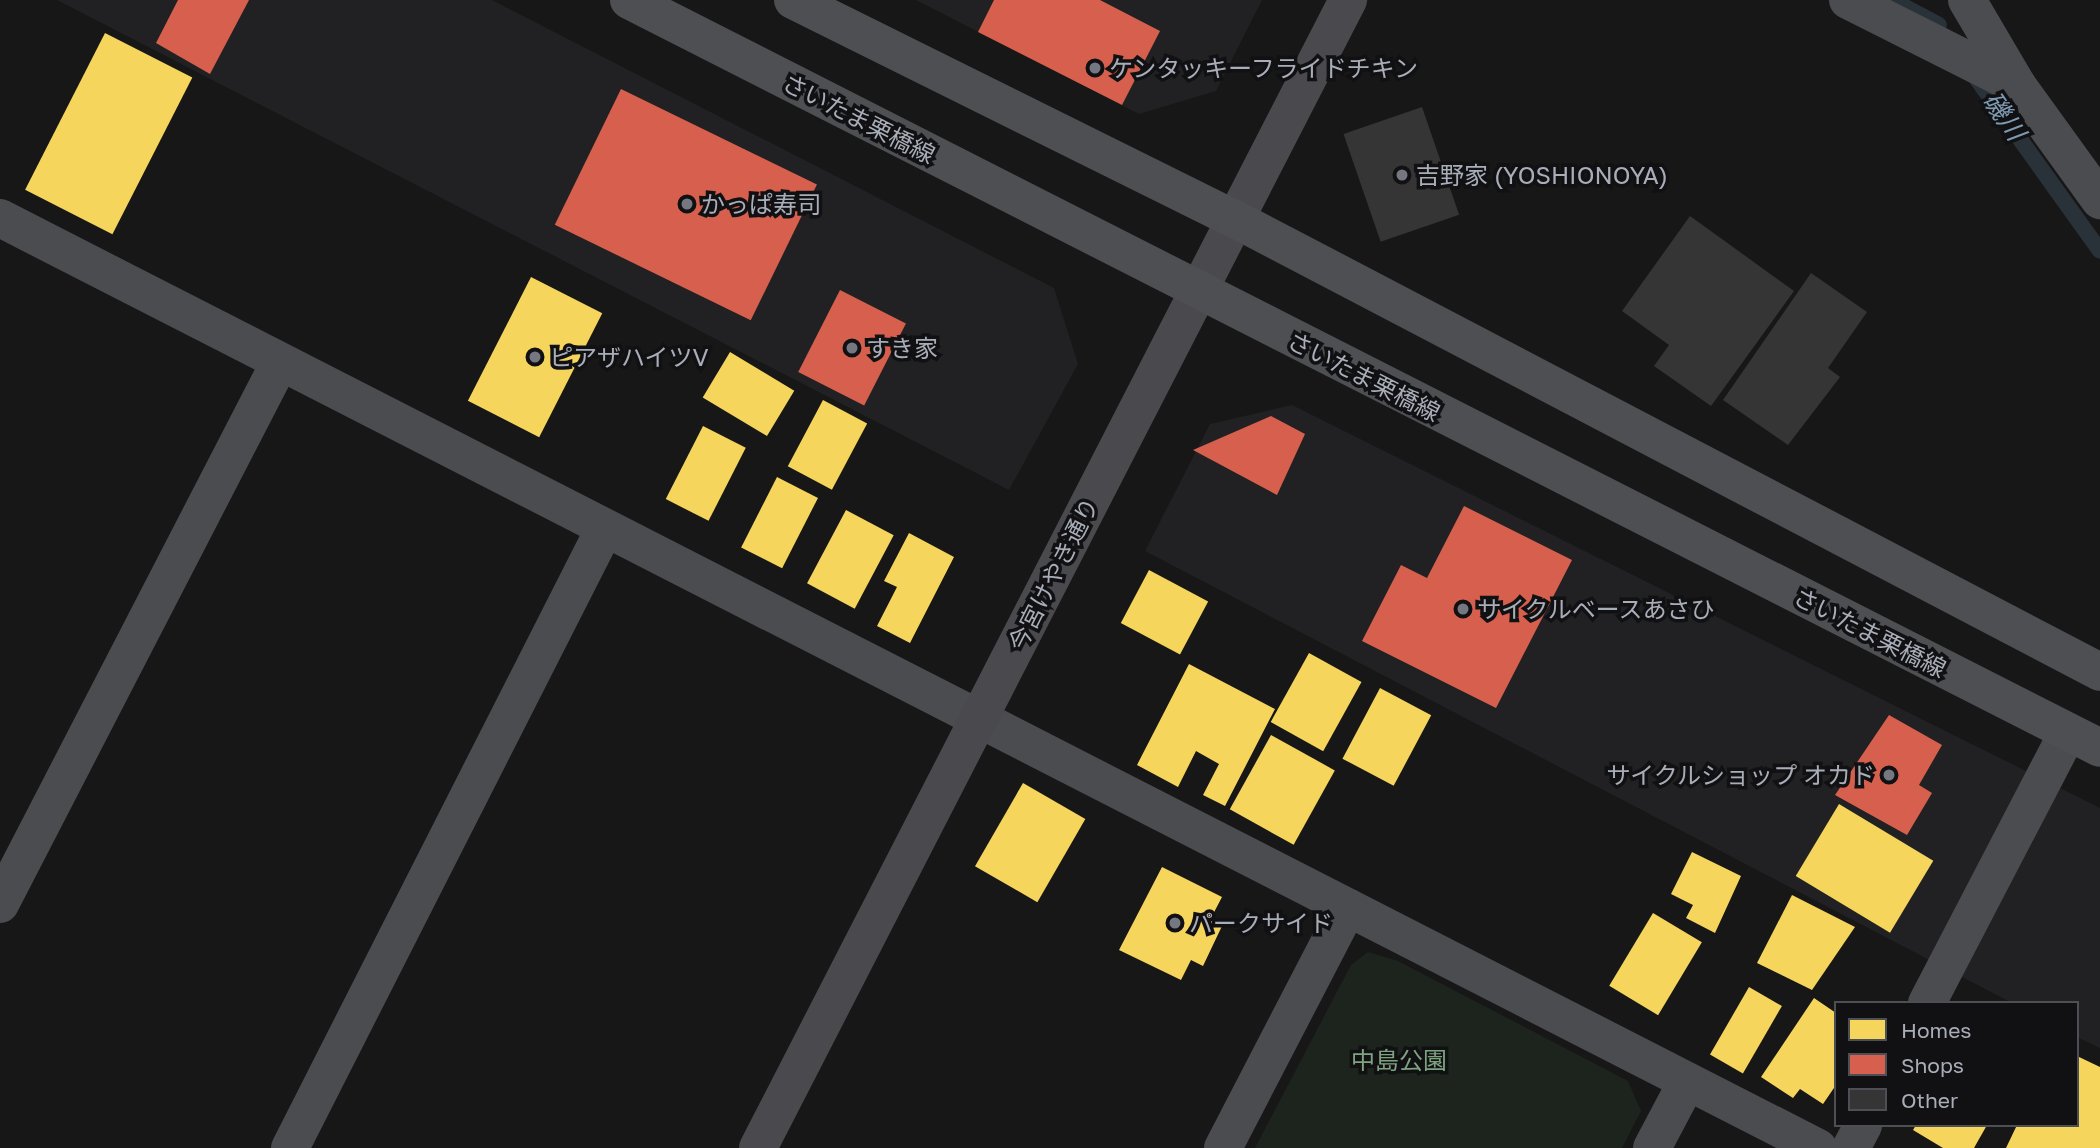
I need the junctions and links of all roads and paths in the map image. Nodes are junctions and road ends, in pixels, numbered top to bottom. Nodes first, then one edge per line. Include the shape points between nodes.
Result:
1 (629, 0) edge
2 (793, 0) edge
3 (1348, 0) edge
4 (1848, 0) edge
5 (1967, 0) edge
6 (2017, 85) junction
7 (2100, 200) edge
8 (0, 218) edge
9 (1234, 219) junction
10 (1198, 292) junction
11 (280, 362) junction
12 (605, 528) junction
13 (2100, 672) edge
14 (980, 715) junction
15 (2084, 740) edge
16 (0, 905) edge
17 (1348, 907) junction
18 (1928, 1001) edge
19 (1687, 1082) junction
20 (1862, 1127) edge
21 (290, 1148) edge
22 (758, 1148) edge
23 (1223, 1148) edge
24 (1652, 1148) edge
25 (1818, 1148) edge
26 (1851, 1148) edge

1 - 10 main road, さいたま栗橋線
2 - 9 main road
3 - 9 street, 今宮けやき通り
4 - 6 street
5 - 6 street
6 - 7 street
8 - 11 street
9 - 10 street, 今宮けやき通り
9 - 13 main road
10 - 14 street, 今宮けやき通り
10 - 15 main road, さいたま栗橋線
11 - 12 street
11 - 16 street
12 - 14 street
12 - 21 street
14 - 17 street
14 - 22 street, 今宮けやき通り
15 - 18 street
17 - 19 street
17 - 23 street
19 - 24 street
19 - 25 street
20 - 26 street

